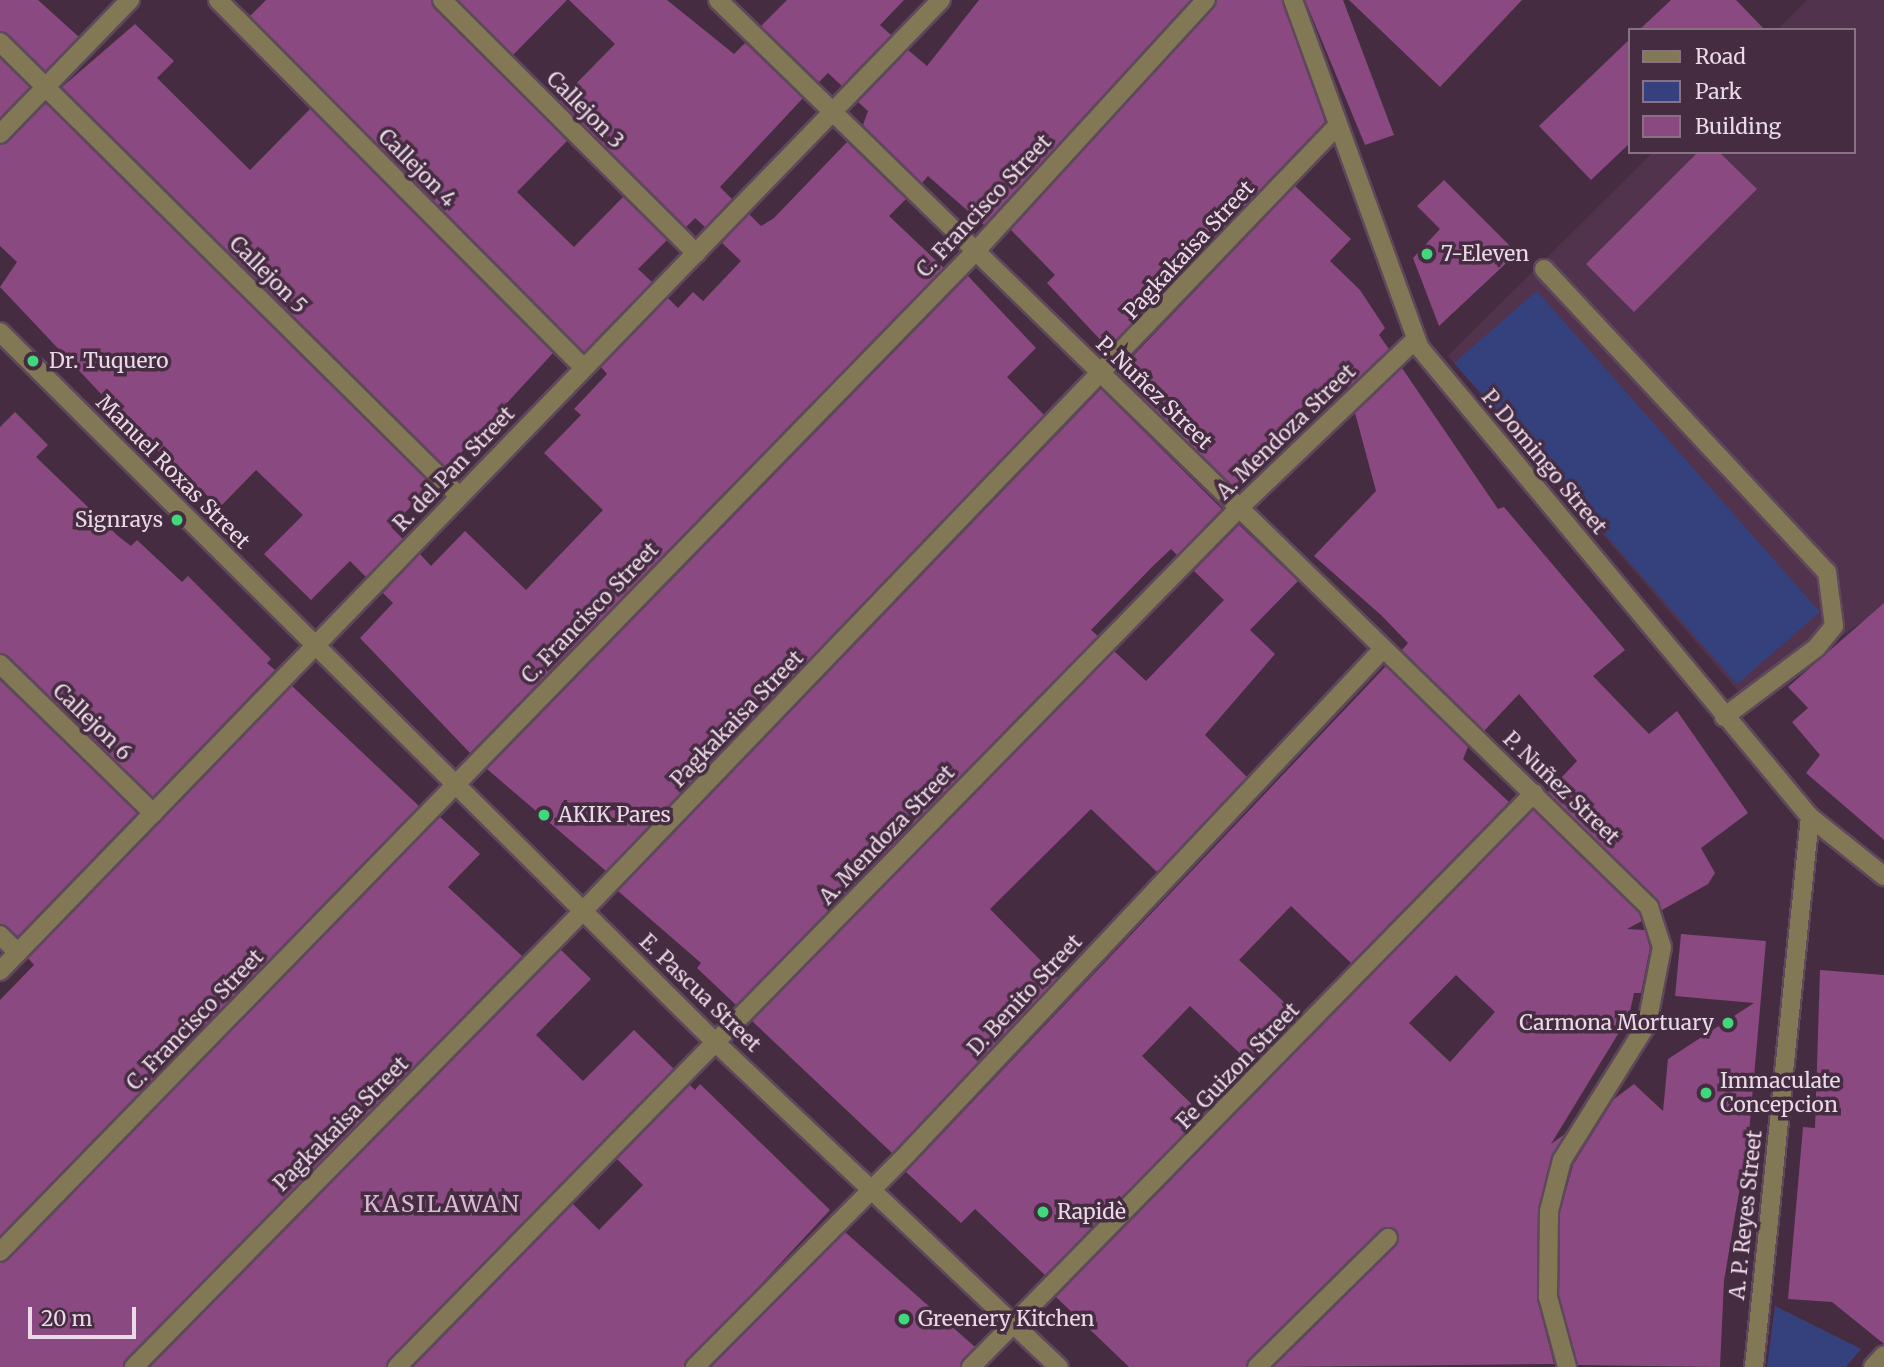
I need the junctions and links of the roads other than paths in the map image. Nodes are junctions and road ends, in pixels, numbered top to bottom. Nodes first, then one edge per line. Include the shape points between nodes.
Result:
1 (130, 0) edge
2 (218, 0) edge
3 (442, 0) edge
4 (718, 0) edge
5 (941, 0) edge
6 (1206, 0) edge
7 (1293, 0) edge
8 (0, 42) edge
9 (45, 86) junction
10 (831, 113) junction
11 (1337, 125) junction
12 (0, 134) edge
13 (696, 253) junction
14 (974, 253) junction
15 (1544, 269) dead end
16 (0, 332) edge
17 (1415, 340) junction
18 (584, 368) junction
19 (1102, 375) junction
20 (459, 496) junction
21 (1239, 508) junction
22 (315, 645) junction
23 (1383, 649) junction
24 (0, 664) edge
25 (1724, 716) junction
26 (455, 785) junction
27 (1534, 793) junction
28 (153, 813) junction
29 (1810, 817) junction
30 (1884, 876) edge
31 (583, 911) junction
32 (0, 935) edge
33 (18, 953) junction
34 (0, 971) edge
35 (716, 1043) junction
36 (872, 1188) junction
37 (1388, 1238) dead end
38 (0, 1252) edge
39 (1014, 1322) junction
40 (1884, 1355) edge
41 (135, 1367) edge
42 (397, 1367) edge
43 (695, 1367) edge
44 (971, 1367) edge
45 (1059, 1367) edge
46 (1257, 1367) edge
47 (1567, 1367) edge
48 (1754, 1367) edge
49 (1873, 1367) edge

1 - 9 street
2 - 18 street, Callejon 4
3 - 13 street, Callejon 3
4 - 10 street, P. Nuñez Street
5 - 10 street, R. del Pan Street
6 - 14 street, C. Francisco Street
7 - 11 street, P. Domingo Street
8 - 9 street, Callejon 5
9 - 12 street
9 - 20 street, Callejon 5
10 - 13 street, R. del Pan Street
10 - 14 street, P. Nuñez Street
11 - 17 street, P. Domingo Street
11 - 19 street, Pagkakaisa Street
13 - 18 street, R. del Pan Street
14 - 19 street, P. Nuñez Street
14 - 26 street, C. Francisco Street
15 - 25 street via 1827,572 1833,626 1816,648
16 - 22 street, Manuel Roxas Street
17 - 21 street, A. Mendoza Street
17 - 25 street, P. Domingo Street
18 - 20 street, R. del Pan Street
19 - 21 street, P. Nuñez Street
19 - 31 street, Pagkakaisa Street
20 - 22 street, R. del Pan Street
21 - 23 street, P. Nuñez Street
21 - 35 street, A. Mendoza Street
22 - 26 street, E. Pascua Street
22 - 28 street, R. del Pan Street
23 - 27 street, P. Nuñez Street
23 - 36 street, D. Benito Street
24 - 28 street, Callejon 6
25 - 29 street, P. Domingo Street
26 - 31 street, E. Pascua Street
26 - 38 street, C. Francisco Street
27 - 39 street, Fe Guizon Street via 1062,1281
27 - 47 street, P. Nuñez Street via 1649,907 1662,947 1647,1024 1562,1160 1549,1211 1544,1261
28 - 33 street, R. del Pan Street
29 - 30 street, P. Domingo Street
29 - 48 street, A. P. Reyes Street
31 - 35 street, E. Pascua Street
31 - 41 street, Pagkakaisa Street
32 - 33 street
33 - 34 street, R. del Pan Street
35 - 36 street, E. Pascua Street
35 - 42 street, A. Mendoza Street
36 - 39 street, E. Pascua Street
36 - 43 street, D. Benito Street
37 - 46 street
39 - 44 street, Fe Guizon Street
39 - 45 street, E. Pascua Street
40 - 49 street

